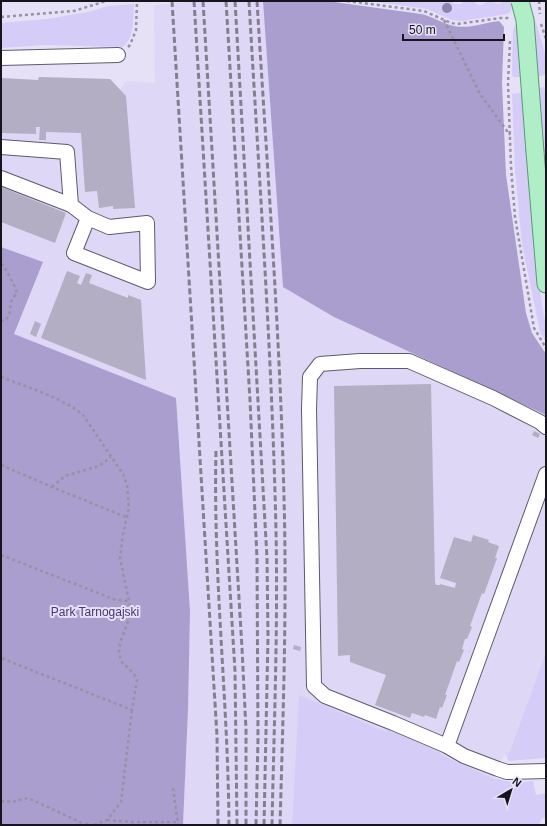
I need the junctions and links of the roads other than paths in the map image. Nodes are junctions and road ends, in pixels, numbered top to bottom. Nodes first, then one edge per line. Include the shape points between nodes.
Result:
1 (520, 1) edge
2 (118, 55) road end
3 (1, 58) edge
4 (1, 147) edge
5 (1, 178) edge
6 (72, 205) junction
7 (88, 218) junction
8 (546, 284) edge
9 (546, 426) edge
10 (546, 474) edge
11 (447, 746) junction
12 (546, 771) edge

1 - 8 main road, bridge via 525,20
2 - 3 lane
4 - 6 lane via 66,152
5 - 6 lane
6 - 7 lane
7 - 7 lane via 109,226 147,223 148,282 74,253
9 - 11 lane via 493,398 408,361 320,364 310,377 314,686 324,696
10 - 11 lane
11 - 12 lane via 464,756 507,772

